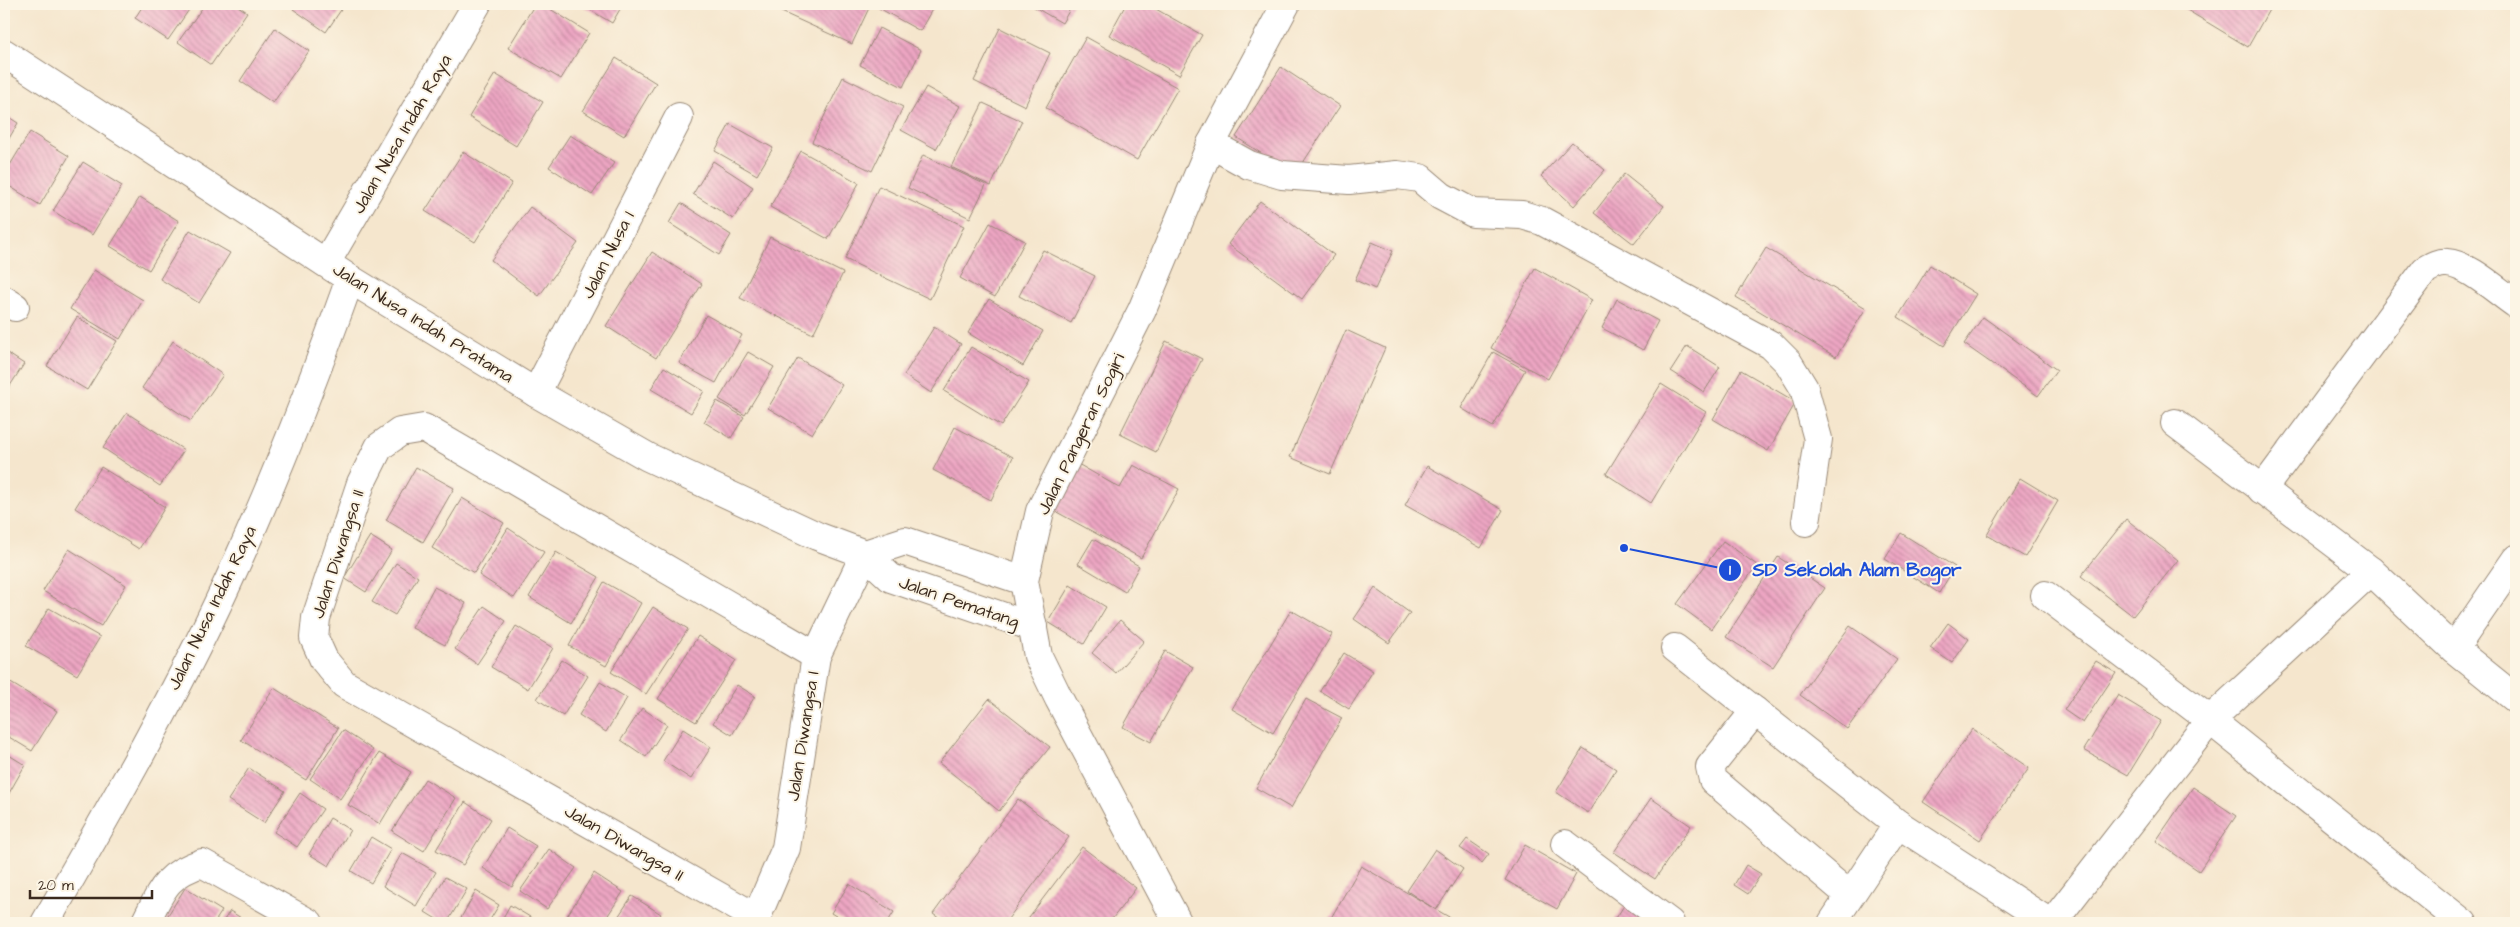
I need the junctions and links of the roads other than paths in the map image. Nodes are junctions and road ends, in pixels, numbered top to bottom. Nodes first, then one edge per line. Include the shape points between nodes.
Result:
1 (477, 4) edge
2 (1286, 4) edge
3 (4, 53) edge
4 (679, 117) dead end
5 (1210, 144) junction
6 (326, 264) junction
7 (350, 280) junction
8 (2516, 304) edge
9 (536, 393) junction
10 (2174, 423) dead end
11 (2262, 490) junction
12 (1806, 522) dead end
13 (865, 554) junction
14 (2516, 559) edge
15 (2371, 572) junction
16 (1024, 581) junction
17 (2045, 595) dead end
18 (1033, 627) junction
19 (1675, 648) dead end
20 (2454, 649) junction
21 (816, 656) junction
22 (2516, 699) edge
23 (1755, 711) junction
24 (2210, 720) junction
25 (1898, 824) junction
26 (1565, 844) dead end
27 (1849, 895) junction
28 (755, 921) edge
29 (45, 923) edge
30 (145, 923) edge
31 (309, 923) edge
32 (1178, 923) edge
33 (1670, 923) edge
34 (1832, 923) edge
35 (2051, 923) edge
36 (2462, 923) edge

1 - 6 street, Jalan Nusa Indah Raya
2 - 5 street, Jalan Pangeran Sogiri
3 - 6 street, Jalan Nusa Indah Pratama
4 - 9 street, Jalan Nusa 1
5 - 12 street via 1255,168 1282,175 1349,180 1397,175 1420,178 1441,196 1473,213 1522,216 1542,221 1771,345 1788,362 1804,388 1818,440
5 - 16 street, Jalan Pangeran Sogiri via 1142,310 1040,512
6 - 7 street, Jalan Nusa Indah Pratama
7 - 9 street, Jalan Nusa Indah Pratama
7 - 29 street, Jalan Nusa Indah Raya via 238,560 127,778
8 - 11 street via 2460,265 2445,262 2425,270
9 - 13 street, Jalan Nusa Indah Pratama via 648,457 799,528
10 - 11 street
11 - 15 street
13 - 16 street via 905,540
13 - 18 street, Jalan Pematang via 891,578
13 - 21 street, Jalan Diwangsa I
14 - 20 street
15 - 20 street
15 - 24 street
16 - 18 street, Jalan Pangeran Sogiri
17 - 24 street
18 - 32 street, Jalan Pangeran Sogiri via 1038,656 1059,699
19 - 23 street
20 - 22 street
21 - 28 street, Jalan Diwangsa I via 786,848
21 - 28 street, Jalan Diwangsa II via 424,428 400,432 379,447 361,483 316,618 314,638 324,660 344,684
23 - 25 street
23 - 27 street via 1710,767 1713,780
24 - 35 street
24 - 36 street
25 - 27 street
25 - 35 street
26 - 33 street
27 - 34 street
30 - 31 street via 165,884 184,869 202,863

